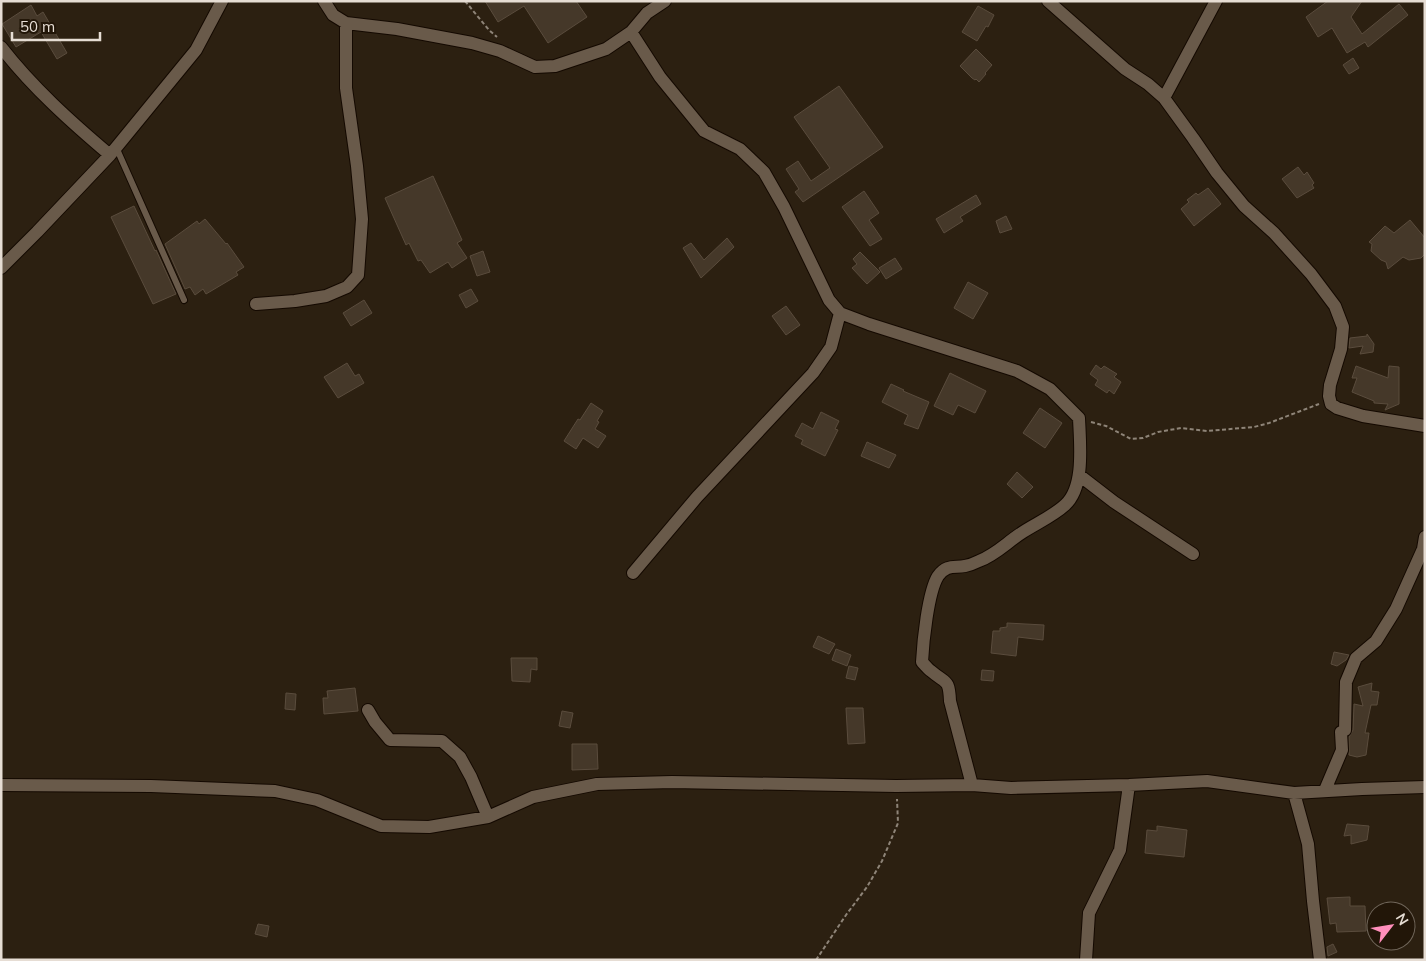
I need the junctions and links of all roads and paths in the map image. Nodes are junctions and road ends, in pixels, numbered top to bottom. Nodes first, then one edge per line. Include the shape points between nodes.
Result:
1 (222, 1) edge
2 (324, 1) edge
3 (466, 1) edge
4 (666, 1) edge
5 (1048, 1) edge
6 (1216, 1) edge
7 (346, 23) junction
8 (631, 32) junction
9 (496, 36) dead end
10 (1, 47) edge
11 (1164, 98) junction
12 (113, 151) junction
13 (1, 268) edge
14 (184, 300) dead end
15 (256, 304) dead end
16 (840, 313) junction
17 (1331, 404) junction
18 (1079, 418) junction
19 (1425, 426) edge
20 (1079, 475) junction
21 (1425, 537) edge
22 (1192, 554) dead end
23 (633, 573) dead end
24 (368, 710) dead end
25 (1, 784) edge
26 (972, 785) junction
27 (1129, 785) junction
28 (896, 786) junction
29 (1425, 787) edge
30 (1325, 790) junction
31 (1294, 793) junction
32 (488, 817) junction
33 (816, 960) edge
34 (1086, 960) edge
35 (1320, 960) edge

1 - 12 street via 196,50
2 - 7 street via 333,15
3 - 9 path
4 - 8 street via 647,14
5 - 11 street via 1125,69
6 - 11 street
7 - 8 street via 472,44 500,51 535,67 555,66 606,49
7 - 15 street via 346,88 362,219 358,275 347,287 326,296
8 - 16 street via 660,78 704,131 740,149 764,172 829,300
10 - 12 street via 23,75 85,133
11 - 17 street via 1244,206 1312,274 1335,306 1343,327 1341,349 1330,385
12 - 13 street
12 - 14 lane
16 - 18 street via 1017,371 1050,389
16 - 23 street via 831,347 813,373 697,497
17 - 18 path via 1319,404 1254,426 1207,431 1181,428 1131,439 1106,426
17 - 19 street via 1363,416
18 - 20 street
20 - 22 street
20 - 26 street via 1075,491 1065,506 1009,540 992,556 965,566 950,566 939,576 932,591 922,662 945,680 950,689 950,701
21 - 30 street via 1396,609 1376,641 1356,658 1346,682 1342,750
24 - 32 street via 390,740 442,741 460,757
25 - 32 street via 275,791 316,800 381,826 429,828
26 - 27 street via 1011,788
26 - 28 street
27 - 31 street via 1207,781
27 - 34 street via 1120,850 1089,913
28 - 32 street via 672,782 597,784 533,798
28 - 33 path via 898,823 882,861
29 - 30 street
30 - 31 street
31 - 35 street via 1308,844

